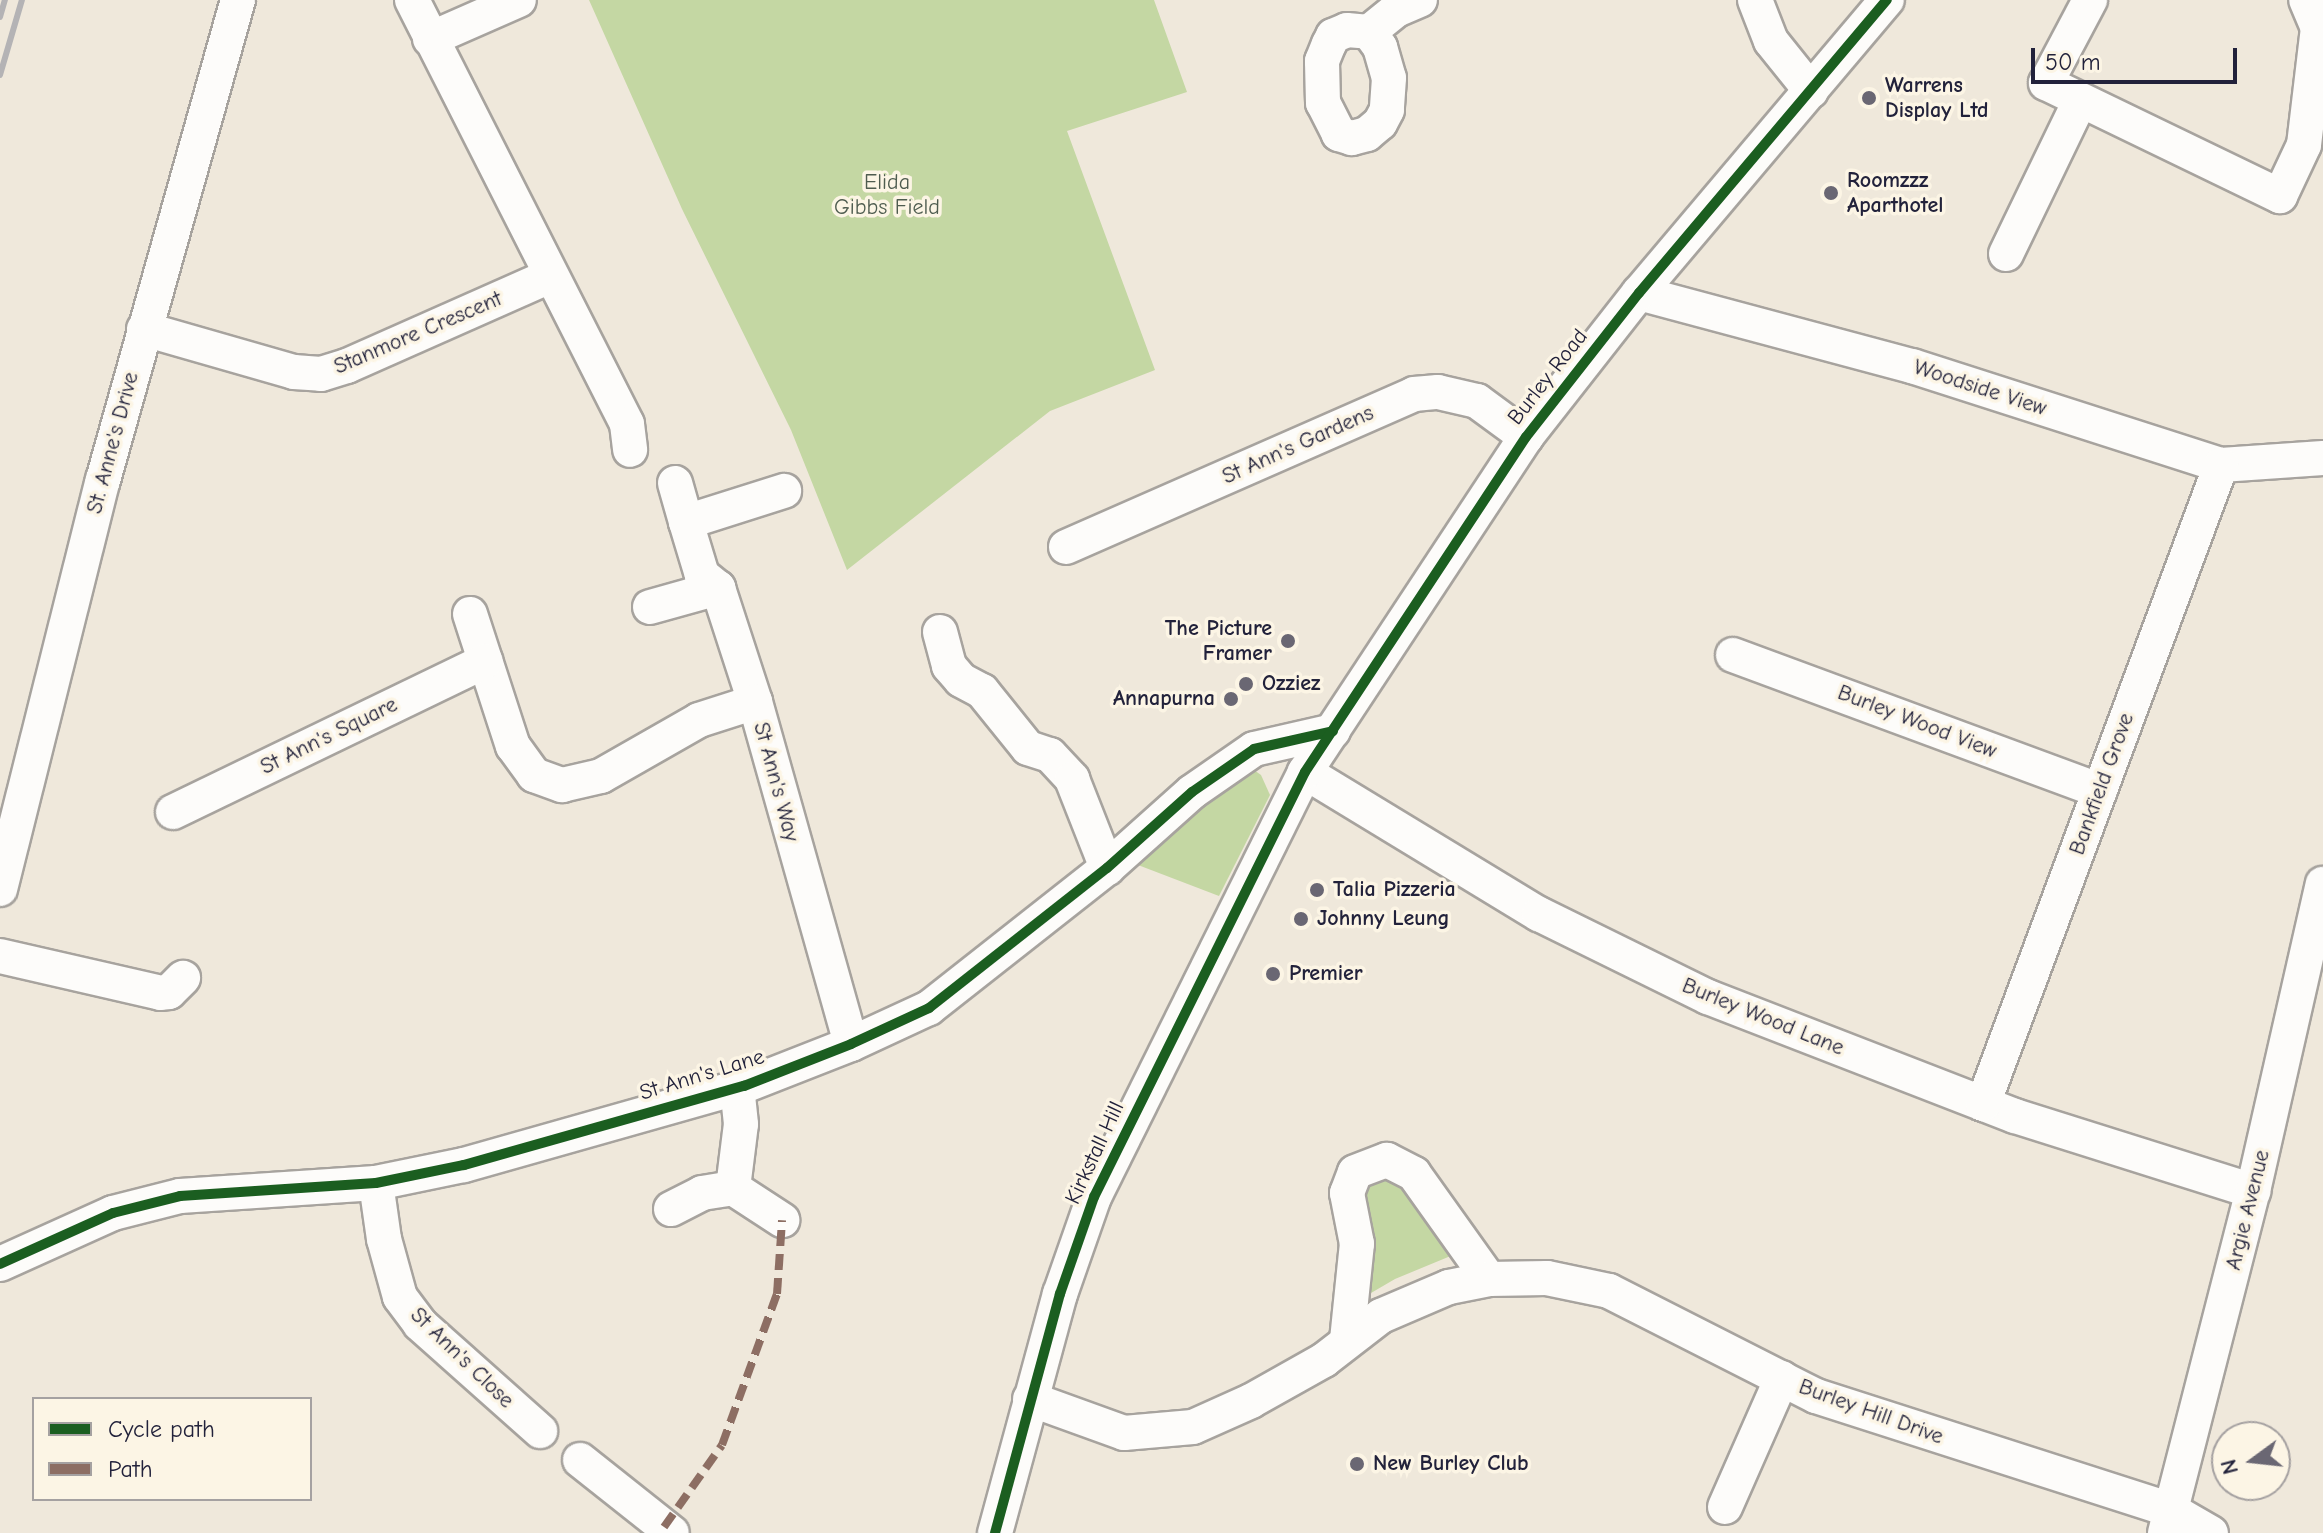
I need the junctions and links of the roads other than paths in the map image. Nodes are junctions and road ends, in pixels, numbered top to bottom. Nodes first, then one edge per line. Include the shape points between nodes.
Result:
1 (238, 0) edge
2 (412, 0) edge
3 (519, 0) edge
4 (1420, 0) edge
5 (1755, 0) edge
6 (1887, 0) edge
7 (2090, 0) edge
8 (2306, 0) edge
9 (1369, 32) dead end
10 (430, 39) junction
11 (1811, 91) junction
12 (2080, 101) junction
13 (2006, 254) dead end
14 (550, 276) junction
15 (1639, 293) junction
16 (144, 329) junction
17 (1526, 437) junction
18 (630, 450) dead end
19 (2323, 458) edge
20 (2221, 465) junction
21 (675, 483) dead end
22 (784, 491) dead end
23 (686, 522) junction
24 (1066, 547) dead end
25 (718, 588) junction
26 (650, 607) dead end
27 (470, 614) dead end
28 (940, 632) dead end
29 (1733, 655) dead end
30 (485, 661) junction
31 (755, 702) junction
32 (1333, 731) junction
33 (1305, 772) junction
34 (2100, 791) junction
35 (1283, 810) joint
36 (173, 812) dead end
37 (1107, 868) junction
38 (2323, 884) edge
39 (0, 889) edge
40 (0, 956) edge
41 (183, 978) dead end
42 (851, 1044) junction
43 (737, 1088) junction
44 (1983, 1104) junction
45 (376, 1183) junction
46 (733, 1188) junction
47 (2253, 1191) junction
48 (671, 1209) dead end
49 (782, 1220) dead end
50 (0, 1264) edge
51 (1489, 1279) junction
52 (1347, 1340) junction
53 (1782, 1378) junction
54 (1030, 1399) junction
55 (540, 1431) dead end
56 (580, 1460) dead end
57 (1725, 1507) dead end
58 (2168, 1522) edge
59 (672, 1533) edge
60 (995, 1533) edge
61 (2211, 1533) edge

1 - 16 street, St. Anne's Drive
2 - 10 street
3 - 10 street
4 - 9 street via 1396,10
5 - 11 street via 1771,41
6 - 11 street, Burley Road
7 - 12 street via 2046,83
8 - 12 street via 2318,28 2304,145 2280,196
10 - 14 street
11 - 15 street, Burley Road
12 - 13 street
14 - 16 street, Stanmore Crescent via 321,374 294,372
14 - 18 street via 627,424
15 - 17 street, Burley Road
15 - 20 street, Woodside View via 1912,366
16 - 39 street, St. Anne's Drive
17 - 24 street, St Ann's Gardens via 1477,401 1438,392 1414,394
17 - 32 street, Burley Road
19 - 20 street, Woodside View
20 - 34 street, Bankfield Grove
21 - 23 street, St Ann's Way
22 - 23 street
23 - 25 street, St Ann's Way via 702,575
25 - 26 street
25 - 31 street, St Ann's Way
27 - 30 street
28 - 37 street via 949,666 961,680 982,691 1028,748 1050,755 1072,779
29 - 34 street, Burley Wood View
30 - 31 street via 513,746 534,775 562,785 601,776 699,720
30 - 36 street, St Ann's Square
31 - 42 street, St Ann's Way
32 - 33 street, Burley Road
32 - 37 street, St Ann's Lane via 1254,749 1192,792
33 - 35 street, Burley Road
33 - 44 street, Burley Wood Lane via 1539,914 1708,997
34 - 44 street, Bankfield Grove
35 - 54 street, Kirkstall Hill via 1094,1197
37 - 42 street, St Ann's Lane via 929,1008
38 - 47 street, Argie Avenue
40 - 41 street via 161,993
42 - 43 street, St Ann's Lane
43 - 45 street, St Ann's Lane via 464,1165
43 - 46 street via 741,1124
44 - 47 street, Burley Wood Lane
45 - 50 street, St Ann's Lane via 180,1196 113,1213
45 - 55 street, St Ann's Close via 400,1297 420,1324
46 - 48 street via 702,1193
46 - 49 street
47 - 58 street, Argie Avenue
51 - 52 street, Burley Hill Drive via 1449,1287 1381,1316
51 - 52 street via 1414,1174 1387,1160 1355,1172 1347,1193 1357,1244
51 - 53 street, Burley Hill Drive via 1547,1278 1609,1291
52 - 54 street, Burley Hill Drive via 1324,1360 1193,1427 1124,1433
53 - 57 street
53 - 58 street, Burley Hill Drive via 1816,1396
54 - 60 street, Kirkstall Hill
56 - 59 street
58 - 61 street, Burley Hill Drive

